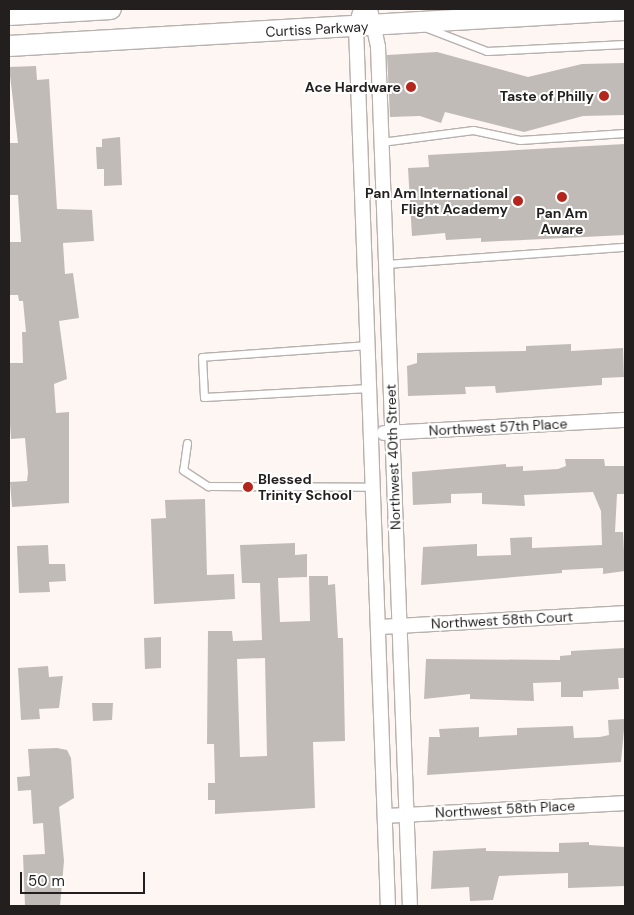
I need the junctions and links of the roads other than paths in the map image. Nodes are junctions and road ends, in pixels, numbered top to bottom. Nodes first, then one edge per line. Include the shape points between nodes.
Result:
1 (111, 9) edge
2 (625, 10) edge
3 (21, 12) edge
4 (373, 17) edge
5 (358, 18) edge
6 (414, 23) junction
7 (625, 44) edge
8 (9, 46) edge
9 (625, 133) edge
10 (381, 142) junction
11 (625, 247) edge
12 (386, 264) junction
13 (368, 345) junction
14 (369, 388) junction
15 (625, 420) edge
16 (392, 432) junction
17 (371, 433) junction
18 (187, 443) dead end
19 (373, 487) junction
20 (625, 613) edge
21 (400, 625) junction
22 (378, 627) junction
23 (625, 803) edge
24 (407, 814) junction
25 (385, 816) junction
26 (388, 906) edge
27 (410, 906) edge

1 - 3 main road
2 - 6 main road, Curtiss Parkway
4 - 5 main road, Curtiss Parkway
4 - 6 main road, Curtiss Parkway
4 - 10 street, Northwest 40th Street
5 - 8 main road, Curtiss Parkway
5 - 13 street, Northwest 40th Street
6 - 7 lane via 487,51
9 - 10 lane via 520,140 473,130
10 - 12 street, Northwest 40th Street
11 - 12 lane
12 - 16 street, Northwest 40th Street
13 - 14 street, Northwest 40th Street
13 - 14 lane via 202,357 204,397
14 - 17 street, Northwest 40th Street
15 - 16 street, Northwest 57th Place
16 - 17 street, Northwest 57th Place
16 - 21 street, Northwest 40th Street
17 - 19 street, Northwest 40th Street
18 - 19 lane via 183,470 208,486
19 - 22 street, Northwest 40th Street
20 - 21 street, Northwest 58th Court
21 - 22 street, Northwest 58th Court
21 - 24 street, Northwest 40th Street
22 - 25 street, Northwest 40th Street
23 - 24 street, Northwest 58th Place
24 - 25 street, Northwest 58th Place
24 - 27 street, Northwest 40th Street
25 - 26 street, Northwest 40th Street

